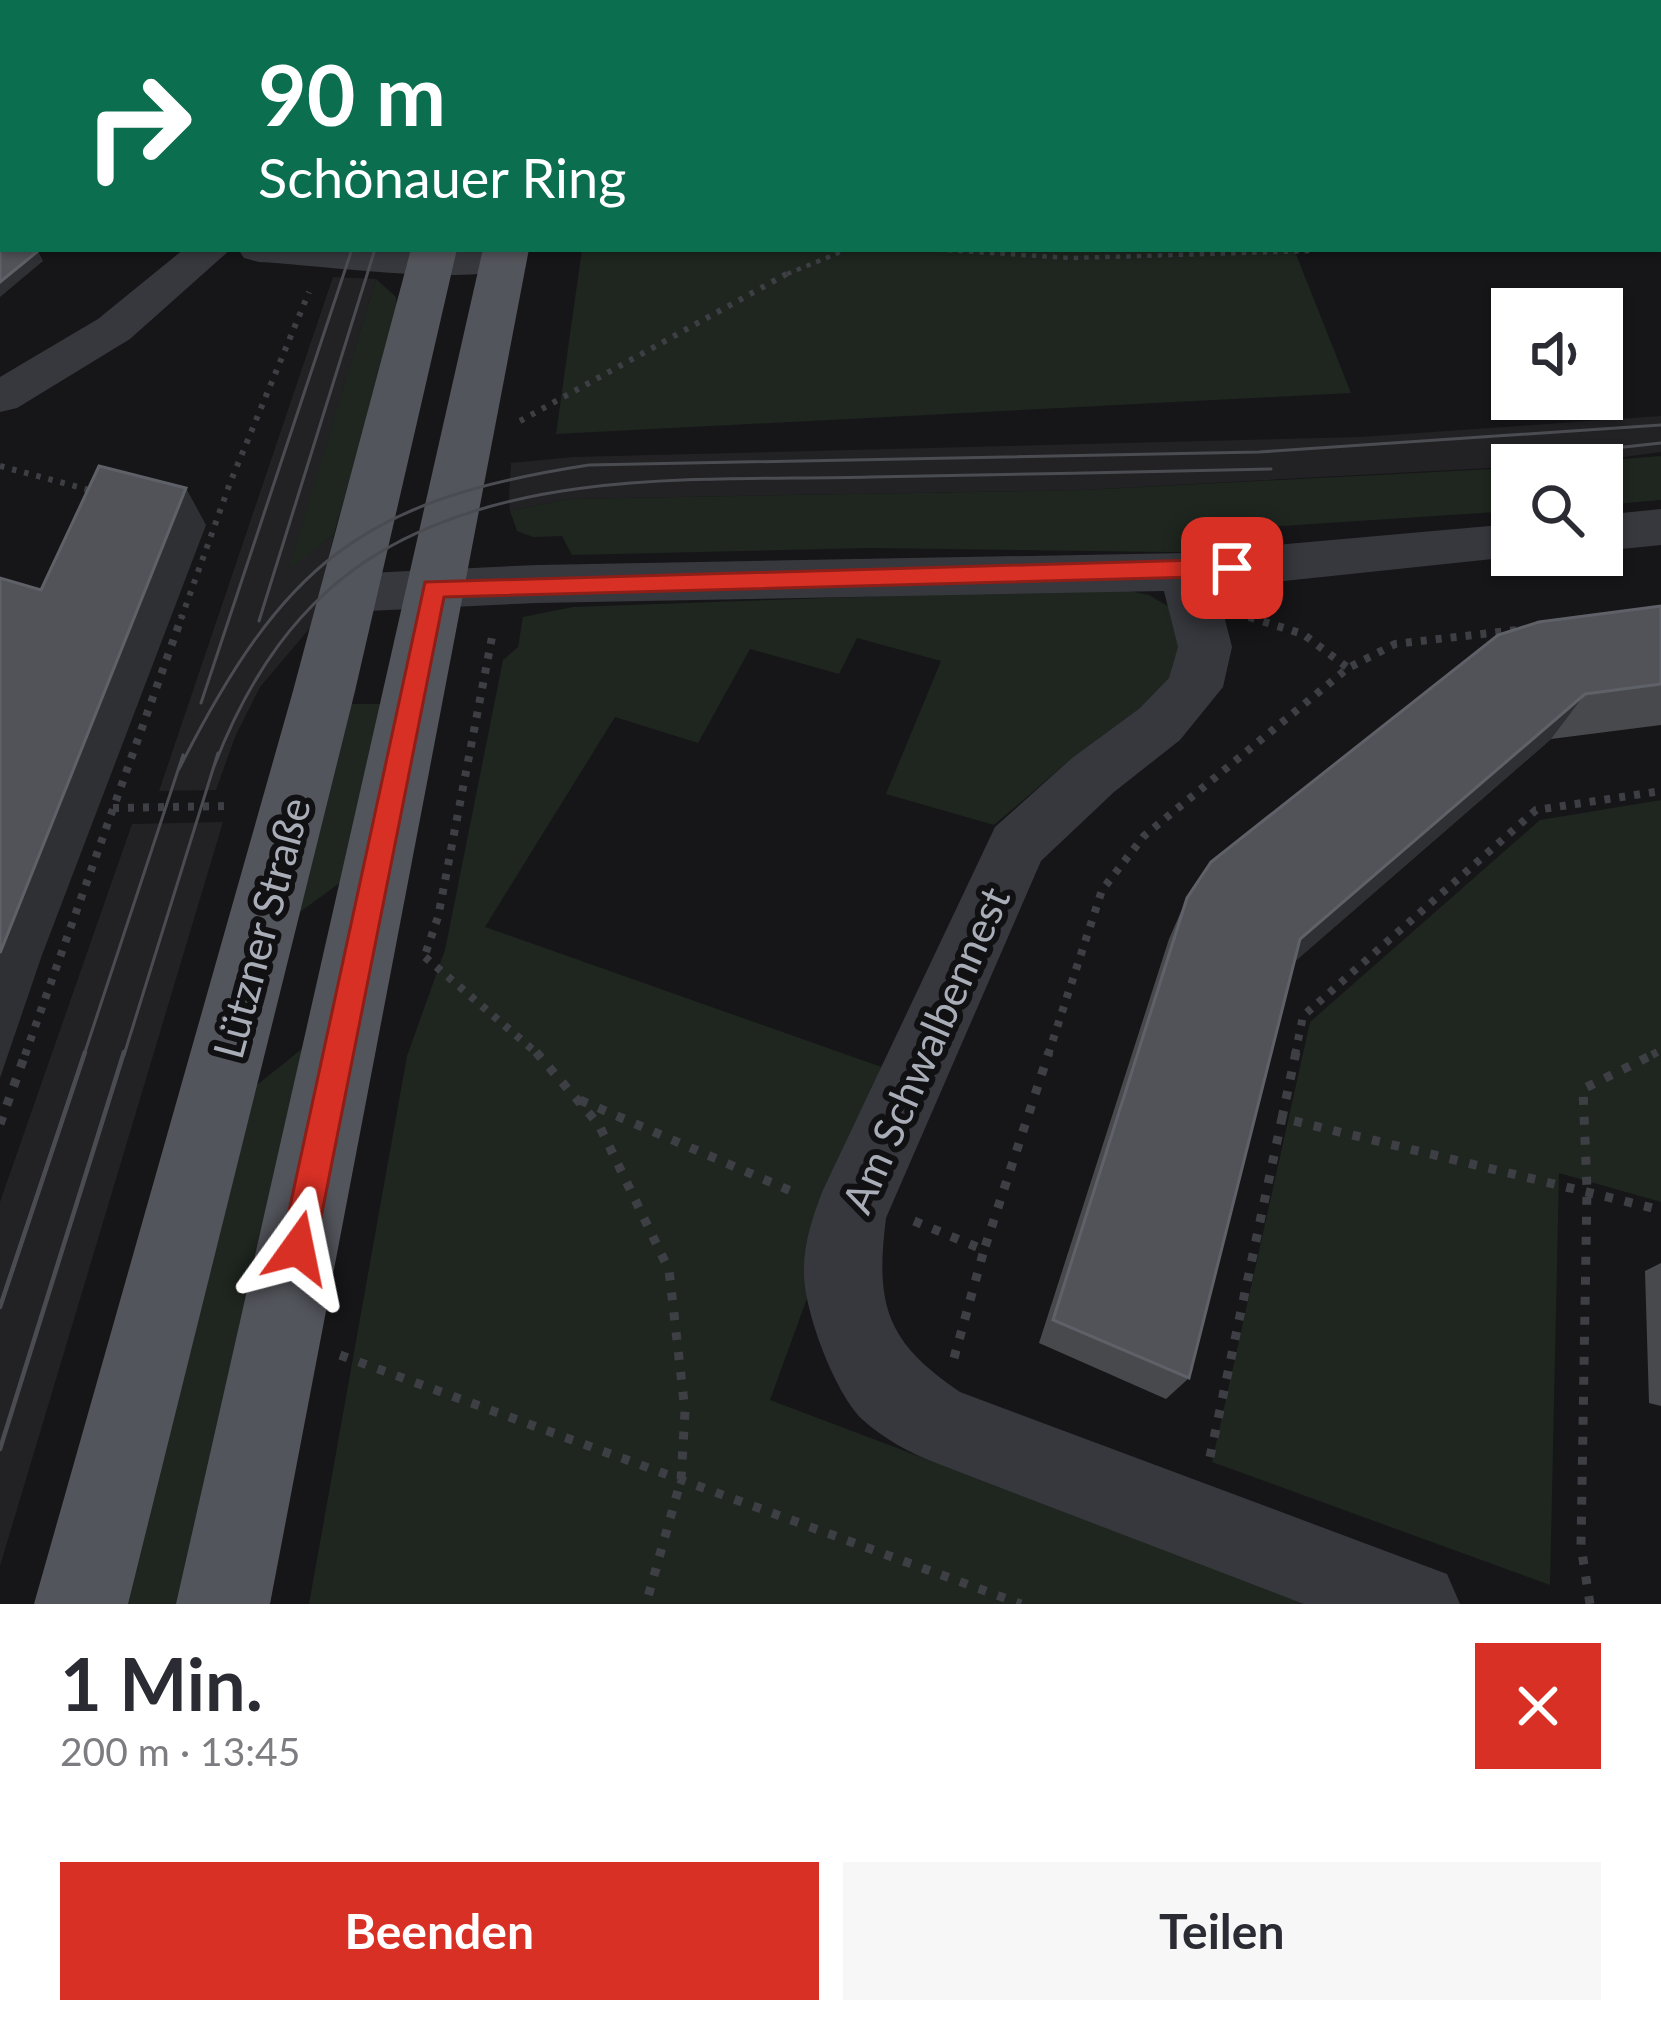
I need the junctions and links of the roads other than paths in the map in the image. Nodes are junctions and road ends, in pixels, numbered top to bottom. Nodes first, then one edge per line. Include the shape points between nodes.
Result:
1 (206, 252) edge
2 (364, 252) edge
3 (434, 254) edge
4 (505, 254) edge
5 (0, 397) edge
6 (1661, 527) edge
7 (1623, 531) edge
8 (1491, 544) edge
9 (1186, 572) junction
10 (434, 589) junction
11 (347, 593) junction
12 (81, 1604) edge
13 (223, 1604) edge
14 (1417, 1604) edge

1 - 5 street via 114,329
2 - 3 street
3 - 4 street
3 - 11 main road, Lützner Straße
4 - 10 main road
6 - 7 street
8 - 9 street
9 - 10 street
9 - 14 street, Am Schwalbennest via 1205,647 1195,687 1017,845 852,1207 841,1274 858,1340 888,1390 936,1423
10 - 11 street
10 - 13 main road
11 - 12 main road, Lützner Straße

